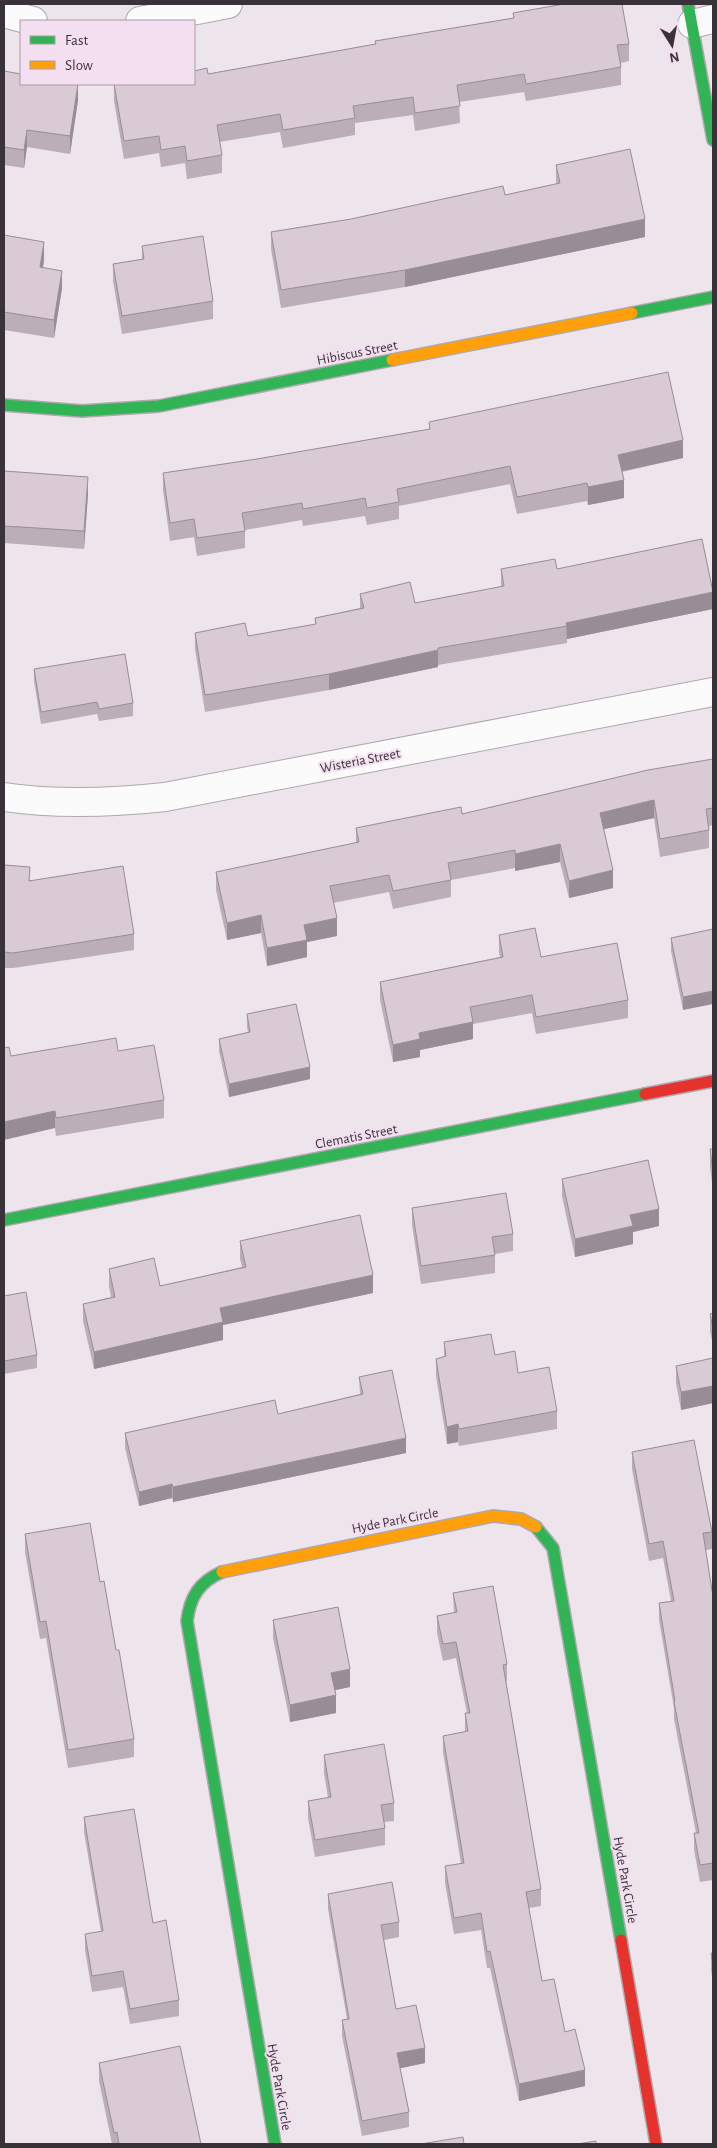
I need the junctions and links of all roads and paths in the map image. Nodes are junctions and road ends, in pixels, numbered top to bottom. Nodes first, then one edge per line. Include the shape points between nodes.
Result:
1 (228, 4) edge
2 (4, 13) edge
3 (698, 16) edge
4 (29, 20) edge
5 (145, 20) edge
6 (713, 140) edge
7 (713, 297) edge
8 (4, 405) edge
9 (713, 692) edge
10 (4, 797) edge
11 (713, 1081) edge
12 (4, 1220) edge
13 (275, 2144) edge
14 (656, 2144) edge

1 - 5 street
2 - 4 street
3 - 6 street
7 - 8 street, Hibiscus Street via 159,406 106,412 47,411
9 - 10 street, Wisteria Street via 165,797 106,803 40,802
11 - 12 street, Clematis Street
13 - 14 street, Hyde Park Circle via 186,1621 189,1602 208,1578 227,1570 509,1515 530,1521 546,1535 553,1548

